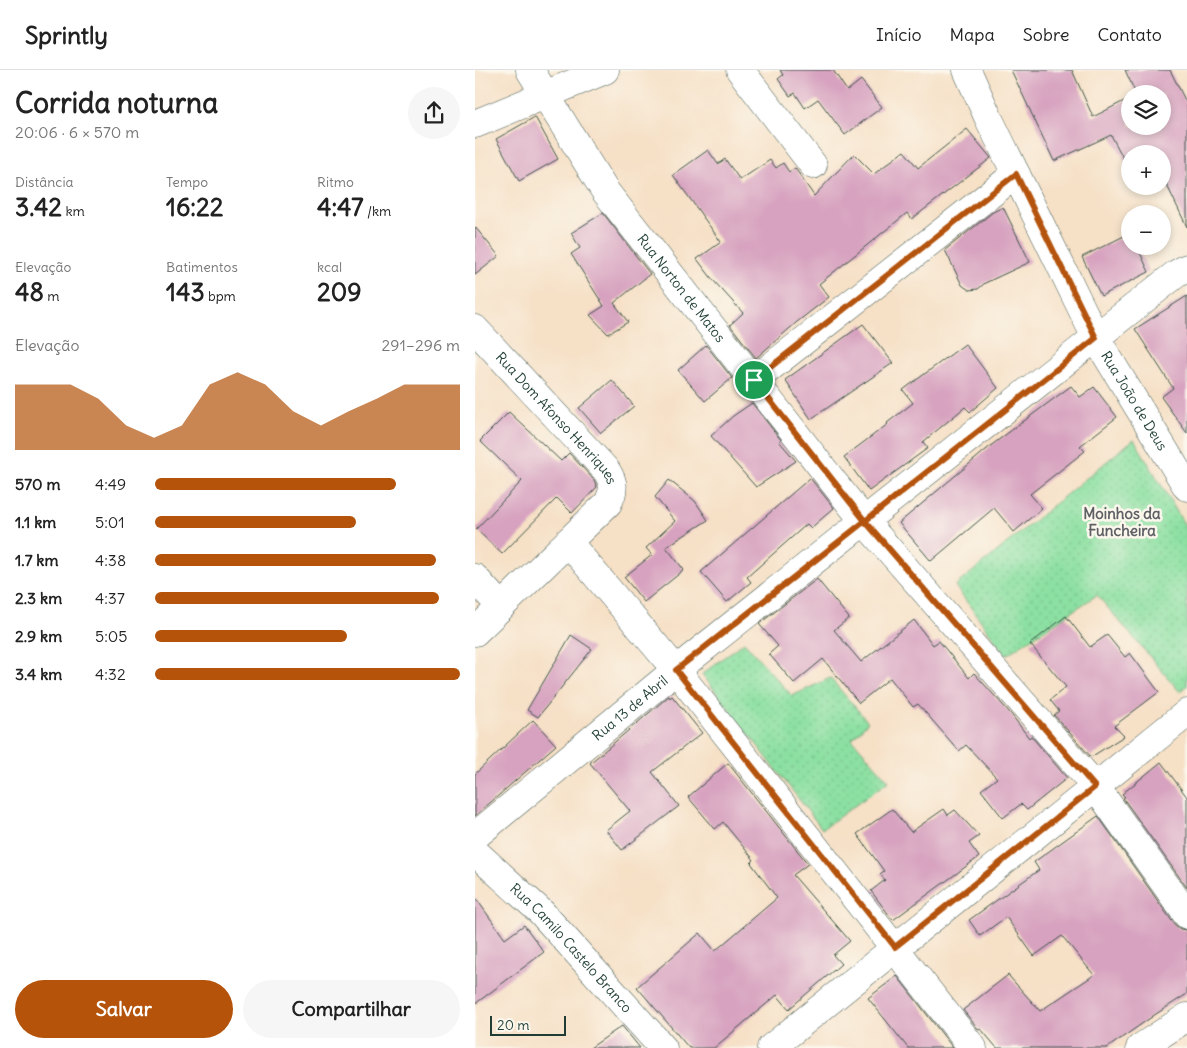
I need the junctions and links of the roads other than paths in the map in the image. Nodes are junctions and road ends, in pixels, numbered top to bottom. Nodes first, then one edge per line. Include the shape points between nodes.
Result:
1 (530, 70) edge
2 (605, 70) edge
3 (740, 70) edge
4 (967, 70) edge
5 (545, 96) junction
6 (475, 124) edge
7 (813, 165) dead end
8 (1016, 174) junction
9 (1187, 268) edge
10 (475, 329) edge
11 (1096, 338) junction
12 (754, 380) junction
13 (1187, 487) edge
14 (865, 521) junction
15 (568, 542) junction
16 (475, 578) edge
17 (501, 607) junction
18 (475, 632) edge
19 (676, 670) junction
20 (1187, 713) edge
21 (1095, 787) junction
22 (475, 836) edge
23 (475, 852) edge
24 (1187, 915) edge
25 (895, 947) junction
26 (1187, 1017) edge
27 (663, 1048) edge
28 (771, 1048) edge
29 (973, 1048) edge
30 (1140, 1048) edge

1 - 5 street, Rua Norton de Matos
2 - 5 street
3 - 7 street
4 - 8 street, Rua João de Deus
5 - 6 street
5 - 12 street, Rua Norton de Matos via 605,190
8 - 11 street, Rua João de Deus
8 - 12 street
9 - 11 street, Rua 13 de Abril
10 - 15 street, Rua Dom Afonso Henriques via 612,479 614,486 608,503
11 - 13 street, Rua João de Deus
11 - 14 street, Rua 13 de Abril
12 - 14 street, Rua Norton de Matos
14 - 19 street, Rua 13 de Abril
14 - 21 street, Rua Norton de Matos
15 - 17 street
15 - 19 street
16 - 17 street
17 - 18 street
19 - 22 street, Rua 13 de Abril
19 - 25 street
20 - 21 street
21 - 24 street, Rua Norton de Matos
21 - 25 street
23 - 27 street, Rua Camilo Castelo Branco via 541,912
25 - 28 street
25 - 29 street
26 - 30 street

